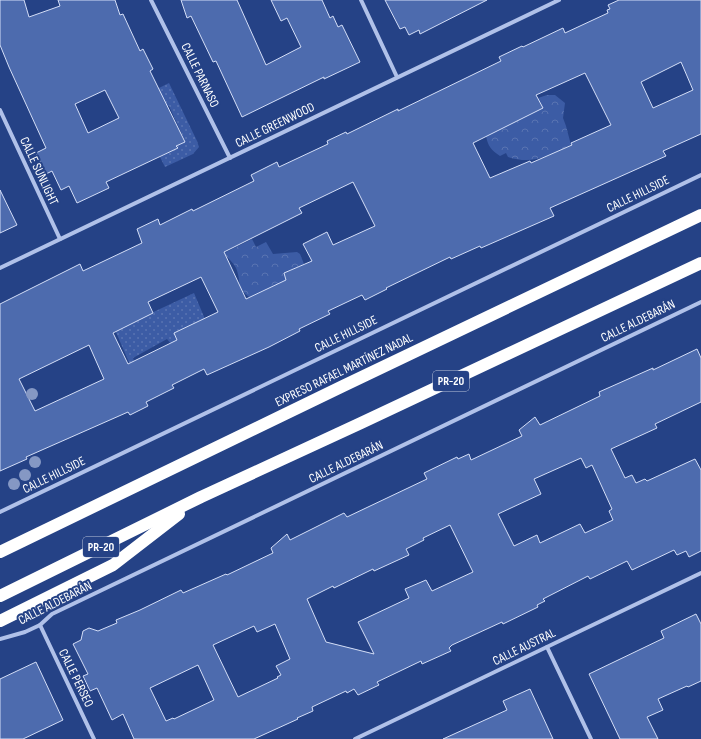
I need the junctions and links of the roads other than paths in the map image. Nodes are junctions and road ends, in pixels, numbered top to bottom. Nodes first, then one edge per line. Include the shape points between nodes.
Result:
1 (151, 0) edge
2 (361, 0) edge
3 (559, 0) edge
4 (397, 77) junction
5 (0, 110) edge
6 (230, 158) junction
7 (701, 175) edge
8 (701, 215) edge
9 (60, 239) junction
10 (701, 263) edge
11 (0, 268) edge
12 (701, 302) edge
13 (201, 497) junction
14 (0, 512) edge
15 (0, 552) edge
16 (701, 573) edge
17 (0, 596) edge
18 (0, 621) edge
19 (40, 625) junction
20 (0, 639) edge
21 (547, 647) junction
22 (94, 739) edge
23 (355, 739) edge
24 (591, 739) edge

1 - 6 street, CALLE PARNASO
2 - 4 street
3 - 4 street, CALLE GREENWOOD
4 - 6 street, CALLE GREENWOOD
5 - 9 street, CALLE SUNLIGHT
6 - 9 street, CALLE GREENWOOD
7 - 14 street, CALLE HILLSIDE
8 - 15 highway, EXPRESO RAFAEL MARTÍNEZ NADAL
9 - 11 street, CALLE GREENWOOD
10 - 13 highway, PR-20
12 - 19 street, CALLE ALDEBARÁN via 52,614
13 - 17 highway, PR-20
13 - 18 highway via 113,565
16 - 21 street, CALLE AUSTRAL
19 - 20 street, CALLE ALDEBARÁN
19 - 22 street, CALLE PERSEO
21 - 23 street, CALLE AUSTRAL
21 - 24 street

